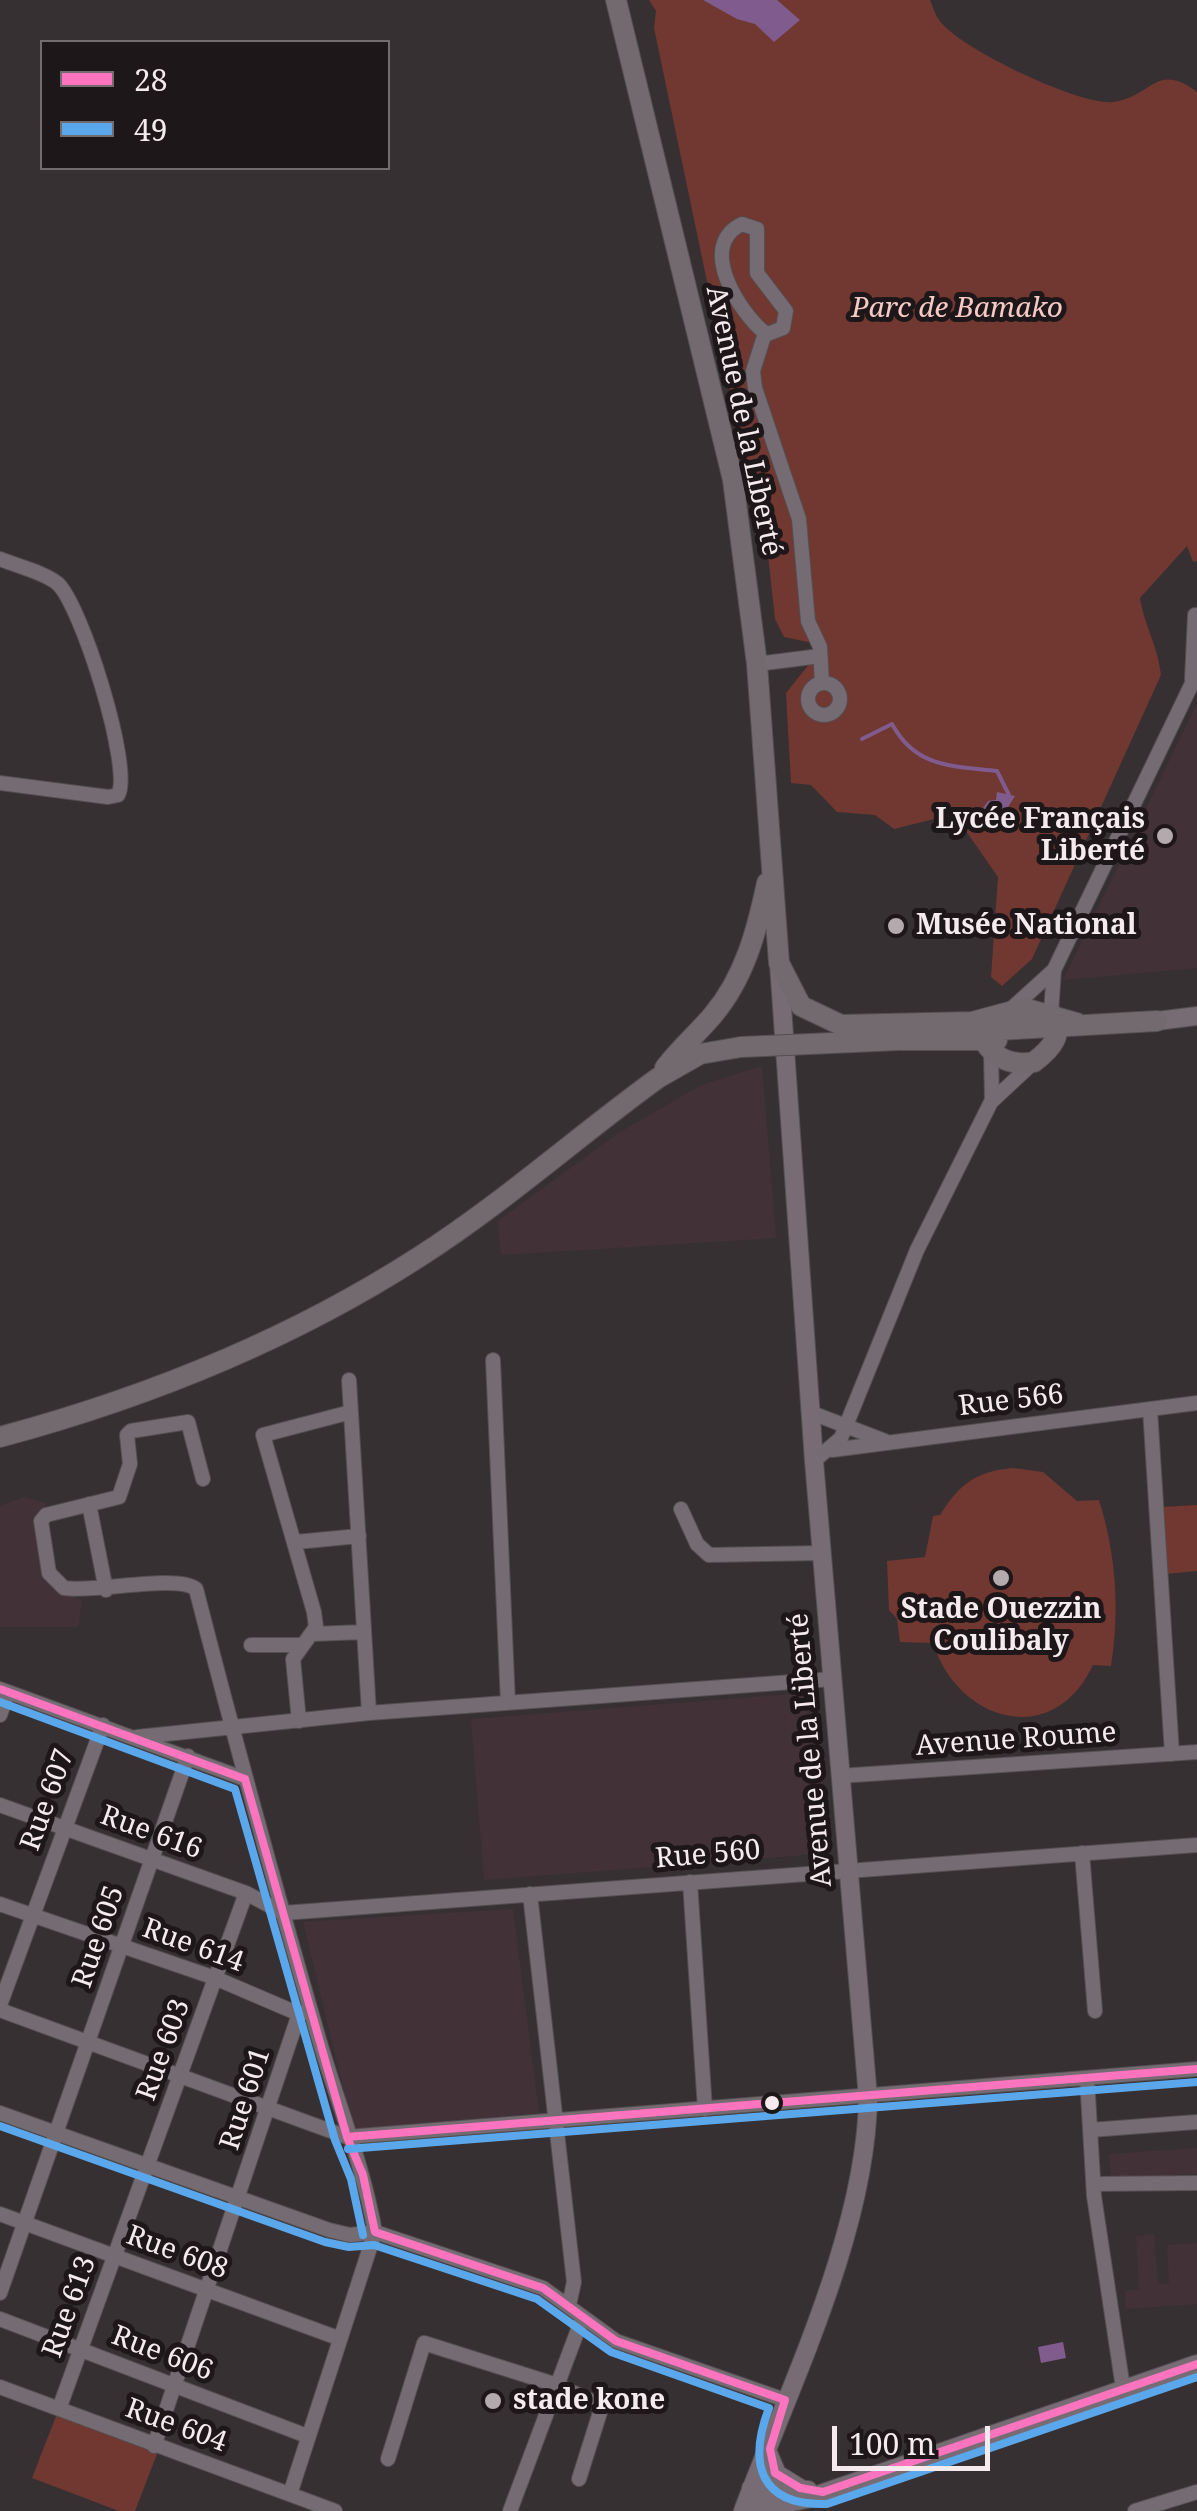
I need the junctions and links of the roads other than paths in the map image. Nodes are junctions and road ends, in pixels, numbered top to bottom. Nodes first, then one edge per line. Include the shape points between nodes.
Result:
1 (616, 0) edge
2 (765, 335) junction
3 (0, 559) edge
4 (1196, 611) edge
5 (820, 656) junction
6 (757, 664) junction
7 (1194, 677) edge
8 (822, 683) dead end
9 (0, 783) edge
10 (771, 862) junction
11 (779, 963) junction
12 (1054, 970) junction
13 (1006, 1014) junction
14 (1197, 1016) edge
15 (1157, 1021) joint
16 (1060, 1024) junction
17 (988, 1041) junction
18 (1034, 1062) junction
19 (658, 1078) junction
20 (992, 1102) junction
21 (492, 1360) dead end
22 (349, 1380) dead end
23 (1197, 1403) edge
24 (1150, 1410) junction
25 (351, 1412) junction
26 (812, 1413) junction
27 (844, 1428) junction
28 (0, 1437) edge
29 (886, 1442) junction
30 (832, 1450) junction
31 (814, 1461) junction
32 (202, 1479) dead end
33 (88, 1504) junction
34 (681, 1509) dead end
35 (359, 1536) junction
36 (296, 1542) junction
37 (822, 1553) junction
38 (106, 1590) junction
39 (364, 1632) junction
40 (312, 1634) junction
41 (251, 1645) dead end
42 (299, 1646) junction
43 (833, 1679) junction
44 (4, 1690) edge
45 (508, 1703) junction
46 (369, 1714) junction
47 (0, 1715) edge
48 (300, 1721) junction
49 (103, 1725) junction
50 (232, 1728) junction
51 (137, 1737) junction
52 (1197, 1752) edge
53 (1172, 1754) junction
54 (188, 1756) junction
55 (839, 1776) junction
56 (245, 1779) junction
57 (0, 1806) edge
58 (65, 1828) junction
59 (1197, 1845) edge
60 (1082, 1853) junction
61 (152, 1860) junction
62 (848, 1869) junction
63 (690, 1882) junction
64 (246, 1894) junction
65 (530, 1894) junction
66 (0, 1904) edge
67 (283, 1913) junction
68 (33, 1916) junction
69 (122, 1946) junction
70 (216, 1978) junction
71 (0, 2008) edge
72 (305, 2011) junction
73 (1095, 2011) dead end
74 (90, 2043) junction
75 (1197, 2070) edge
76 (180, 2076) junction
77 (1086, 2078) junction
78 (868, 2098) junction
79 (269, 2109) junction
80 (705, 2109) junction
81 (0, 2112) edge
82 (556, 2120) junction
83 (1197, 2122) edge
84 (1090, 2130) junction
85 (58, 2134) junction
86 (346, 2137) junction
87 (148, 2166) junction
88 (1197, 2183) edge
89 (1094, 2184) junction
90 (240, 2199) junction
91 (0, 2214) edge
92 (26, 2224) junction
93 (375, 2232) junction
94 (115, 2258) junction
95 (208, 2291) junction
96 (0, 2294) edge
97 (569, 2305) junction
98 (0, 2319) edge
99 (582, 2319) junction
100 (338, 2338) junction
101 (81, 2350) junction
102 (1197, 2364) edge
103 (557, 2384) junction
104 (174, 2386) junction
105 (0, 2387) edge
106 (1123, 2388) junction
107 (785, 2400) junction
108 (60, 2409) junction
109 (307, 2436) junction
110 (154, 2446) junction
111 (766, 2448) junction
112 (388, 2458) dead end
113 (579, 2479) dead end
114 (803, 2490) junction
115 (824, 2492) junction
116 (1197, 2492) edge
117 (290, 2494) junction
118 (747, 2501) edge
119 (774, 2508) edge
120 (335, 2511) edge
121 (510, 2511) edge
122 (1135, 2511) edge

1 - 6 highway, Avenue de la Liberté via 733,480
2 - 2 street via 733,299 724,268 727,238 742,224 757,229 757,273 786,311 783,328
2 - 5 street via 755,388 794,499 808,621
3 - 9 street via 56,582 74,604 122,759 122,789 108,797
4 - 7 street
5 - 6 street
5 - 8 street
6 - 10 highway, Avenue de la Liberté
7 - 12 street
10 - 11 highway
10 - 19 highway via 757,929 738,976
11 - 13 highway via 800,1006 841,1025 972,1022
11 - 26 main road, Avenue de la Liberté
12 - 13 street
12 - 16 street
13 - 16 highway via 1024,1008
13 - 17 street
14 - 15 main road
15 - 16 highway
16 - 17 highway
16 - 18 highway
17 - 18 highway via 1006,1061
17 - 19 highway, bridge via 741,1047 700,1054
17 - 20 street
18 - 20 street
19 - 28 highway via 422,1255 323,1314 172,1382
20 - 27 street via 917,1250
21 - 45 street
22 - 25 street
23 - 24 street, Rue 566
24 - 29 street, Rue 566
24 - 53 street
25 - 35 street
25 - 36 street via 263,1435
26 - 27 street via 826,1414
26 - 31 main road, Avenue de la Liberté
27 - 29 street
27 - 30 street
29 - 30 street, Rue 566
30 - 31 street
31 - 37 main road, Avenue de la Liberté
32 - 33 street via 188,1422 132,1431 124,1491
33 - 38 street
33 - 38 street via 42,1517 49,1573 64,1588
34 - 37 street via 709,1554
35 - 36 street
35 - 39 street
36 - 40 street via 314,1612
37 - 43 main road, Avenue de la Liberté
38 - 50 street via 183,1582 196,1590
39 - 40 street
39 - 46 street
40 - 42 street
41 - 42 street
42 - 48 street via 293,1670
43 - 45 street
43 - 55 main road, Avenue de la Liberté
44 - 47 street
44 - 49 street
45 - 46 street
46 - 48 street
48 - 50 street
49 - 51 street
49 - 58 street, Rue 607
50 - 51 street
50 - 56 street
51 - 54 street
52 - 53 street, Avenue Roume
53 - 55 street, Avenue Roume
54 - 56 street
54 - 61 street, Rue 605
55 - 62 main road, Avenue de la Liberté
56 - 67 street
57 - 58 street, Rue 616
58 - 61 street, Rue 616
58 - 68 street, Rue 607
59 - 60 street, Rue 560
60 - 62 street, Rue 560
60 - 73 street
61 - 64 street, Rue 616
61 - 69 street, Rue 605
62 - 63 street, Rue 560
62 - 78 main road, Avenue de la Liberté
63 - 65 street, Rue 560
63 - 80 street
64 - 67 street, Rue 616
64 - 70 street, Rue 603
65 - 67 street, Rue 560
65 - 82 street
66 - 68 street, Rue 614
67 - 72 street
68 - 69 street, Rue 614
68 - 71 street, Rue 607
69 - 70 street, Rue 614
69 - 74 street, Rue 605
70 - 72 street, Rue 614
70 - 76 street, Rue 603
71 - 74 street
72 - 79 street, Rue 601
72 - 86 street
74 - 76 street
74 - 85 street, Rue 605
75 - 77 street
76 - 79 street
76 - 87 street, Rue 603
77 - 78 street
77 - 84 street
78 - 80 street
78 - 107 main road, Avenue de la Liberté via 858,2202
79 - 86 street
79 - 90 street, Rue 601
80 - 82 street
81 - 85 street
82 - 86 street
82 - 97 street via 574,2282
83 - 84 street
84 - 89 street
85 - 87 street
85 - 92 street, Rue 605
86 - 93 street
87 - 90 street
87 - 94 street, Rue 613
88 - 89 street
89 - 106 street
90 - 93 street via 350,2235
90 - 95 street, Rue 601
91 - 92 street, Rue 608
92 - 94 street, Rue 608
92 - 96 street, Rue 605
93 - 97 street via 542,2288
93 - 100 street
94 - 95 street, Rue 608
94 - 101 street, Rue 613
95 - 100 street, Rue 608
95 - 104 street, Rue 601
97 - 99 street
98 - 101 street, Rue 606
99 - 103 street
99 - 107 street via 616,2341
100 - 109 street
101 - 104 street, Rue 606
101 - 108 street, Rue 613
102 - 106 main road
103 - 112 street via 424,2342
103 - 113 street via 602,2406
103 - 121 street
104 - 109 street, Rue 606
104 - 110 street, Rue 601
105 - 108 street, Rue 604
106 - 115 main road
107 - 111 main road, Avenue de la Liberté
108 - 110 street, Rue 604
109 - 117 street
110 - 117 street, Rue 604
111 - 114 main road via 777,2474
111 - 118 main road, Avenue de la Liberté
114 - 115 main road
114 - 118 main road
115 - 119 main road
116 - 122 street
117 - 120 street, Rue 604
118 - 119 main road

